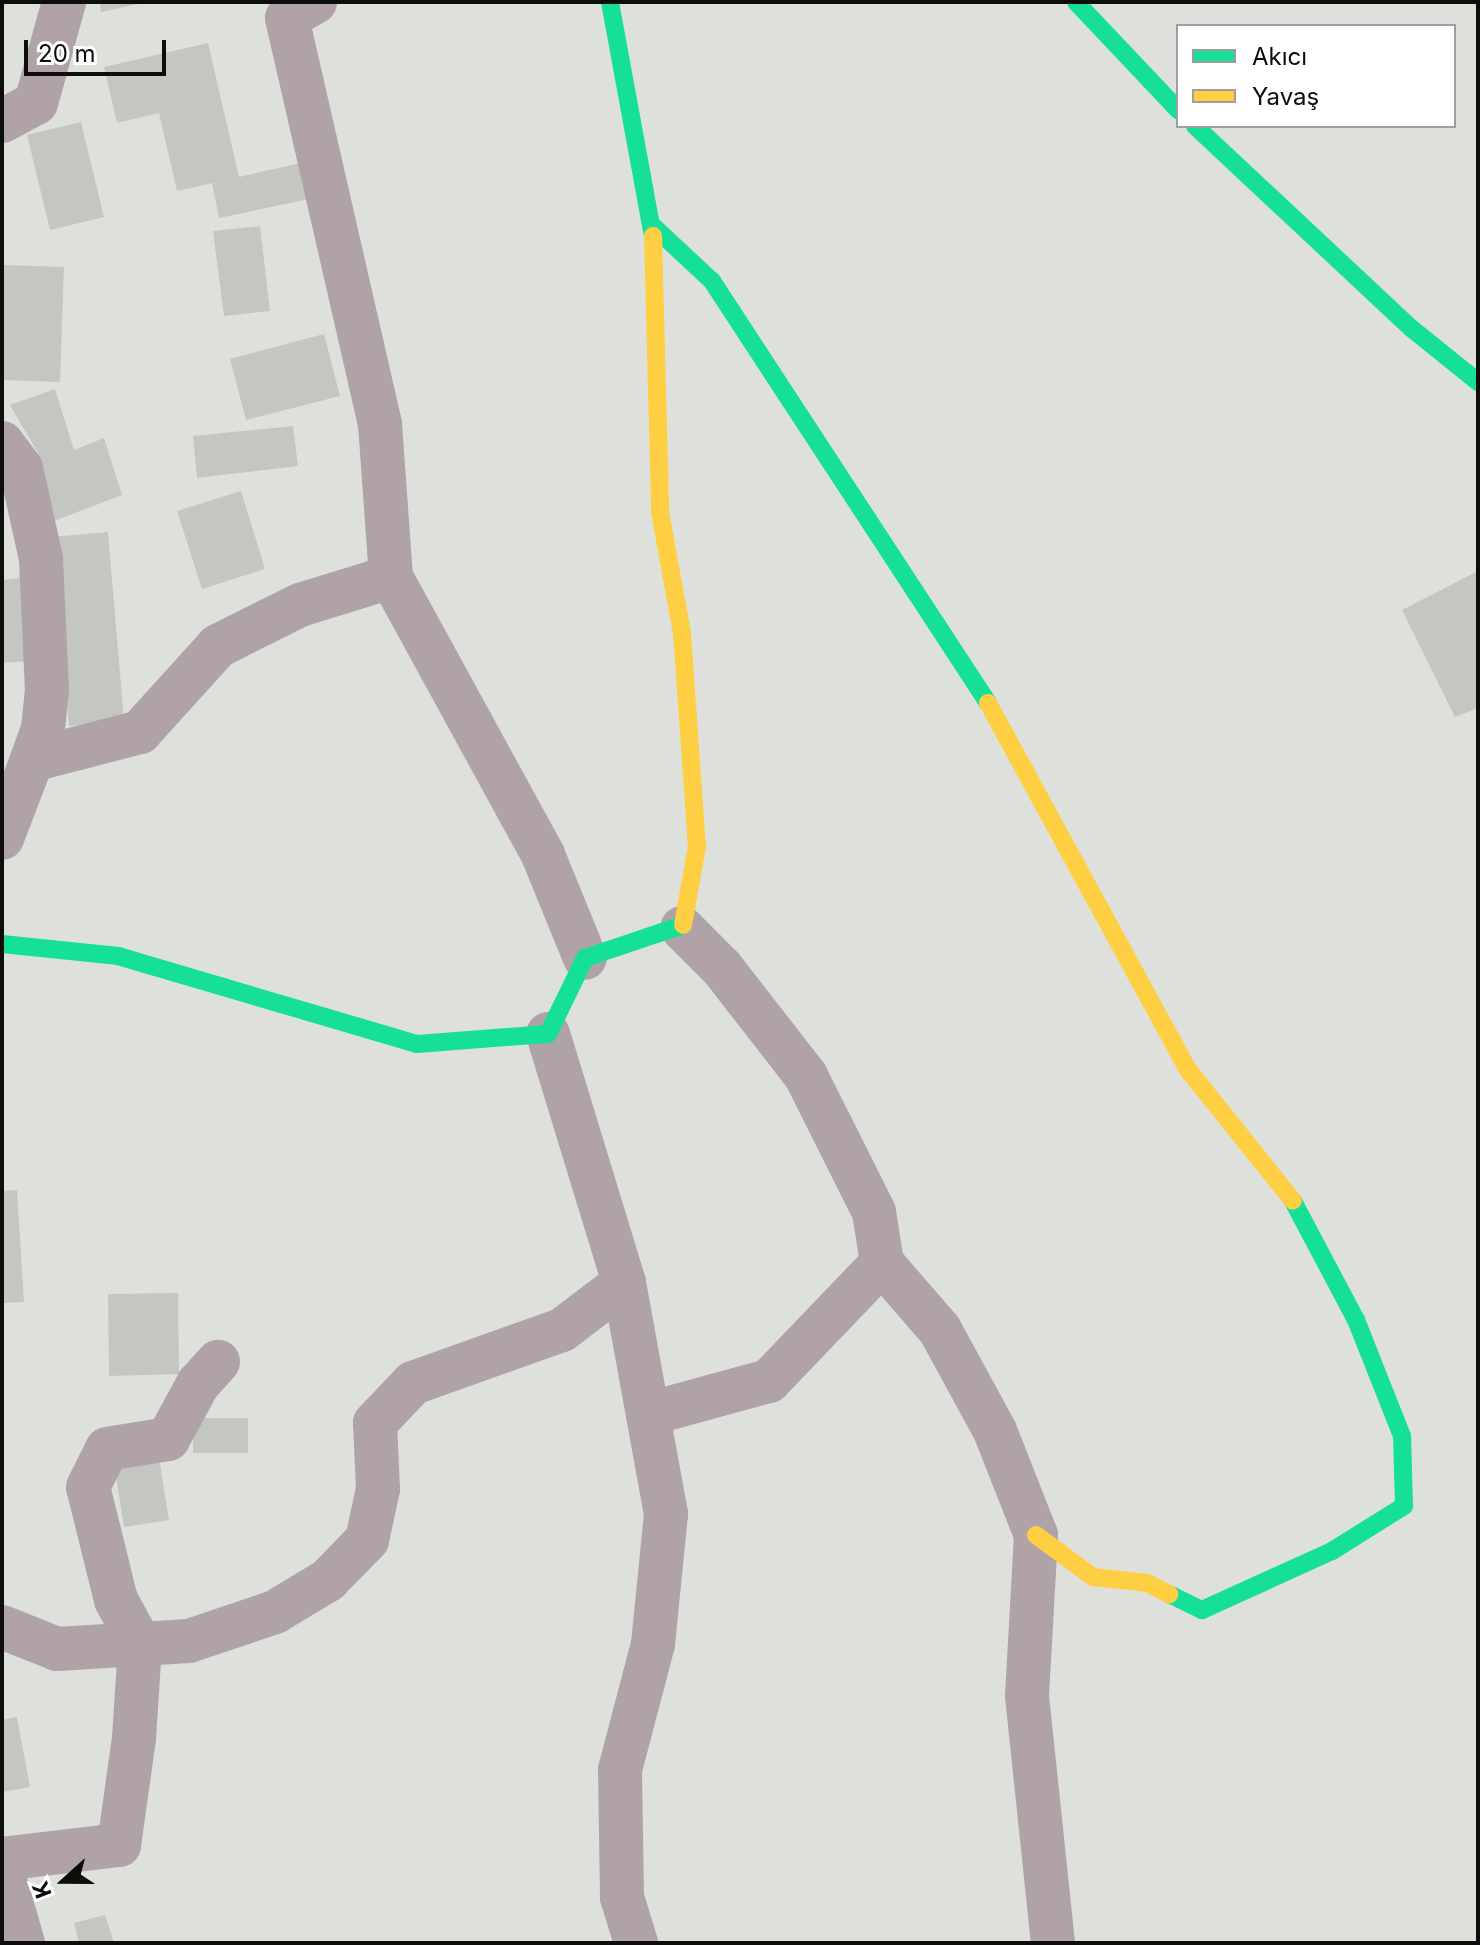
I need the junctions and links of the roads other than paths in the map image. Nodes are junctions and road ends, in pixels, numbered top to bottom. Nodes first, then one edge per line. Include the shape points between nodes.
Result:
1 (64, 2) edge
2 (610, 2) edge
3 (1076, 2) edge
4 (286, 7) edge
5 (1176, 108) edge
6 (2, 121) edge
7 (1197, 128) edge
8 (653, 226) junction
9 (1478, 382) edge
10 (2, 443) edge
11 (391, 577) junction
12 (32, 760) junction
13 (2, 838) edge
14 (682, 928) junction
15 (2, 944) edge
16 (585, 958) junction
17 (548, 1034) junction
18 (882, 1263) junction
19 (624, 1283) junction
20 (218, 1362) dead end
21 (648, 1414) junction
22 (1036, 1535) junction
23 (2, 1627) edge
24 (140, 1644) junction
25 (2, 1859) edge
26 (2, 1870) edge
27 (23, 1943) edge
28 (636, 1943) edge
29 (1053, 1943) edge

1 - 6 street via 36,103
2 - 8 street
3 - 5 street
4 - 11 street via 380,424
7 - 9 street via 1411,328
8 - 14 street via 660,512 682,633 697,846
8 - 22 street via 712,281 1009,735 1189,1071 1306,1218 1356,1320 1402,1436 1404,1506 1332,1551 1202,1610 1147,1583 1093,1577
10 - 12 street via 21,468 41,559 47,690 43,729
11 - 12 street via 300,605 218,646 140,732
11 - 16 street via 543,855
12 - 13 street
14 - 16 street
14 - 18 street via 721,967 806,1076 874,1212
15 - 17 street via 118,956 417,1044
16 - 17 street
17 - 19 street
18 - 21 street via 769,1381
18 - 22 street via 940,1330 995,1431
19 - 21 street
19 - 24 street via 562,1330 413,1383 375,1423 378,1489 367,1540 328,1580 275,1612 189,1641
20 - 24 street via 198,1384 168,1439 107,1449 88,1487 116,1600
21 - 28 street via 666,1514 653,1644 620,1770 622,1897
22 - 29 street via 1027,1696
23 - 24 street via 57,1649
24 - 25 street via 119,1845
26 - 27 street

